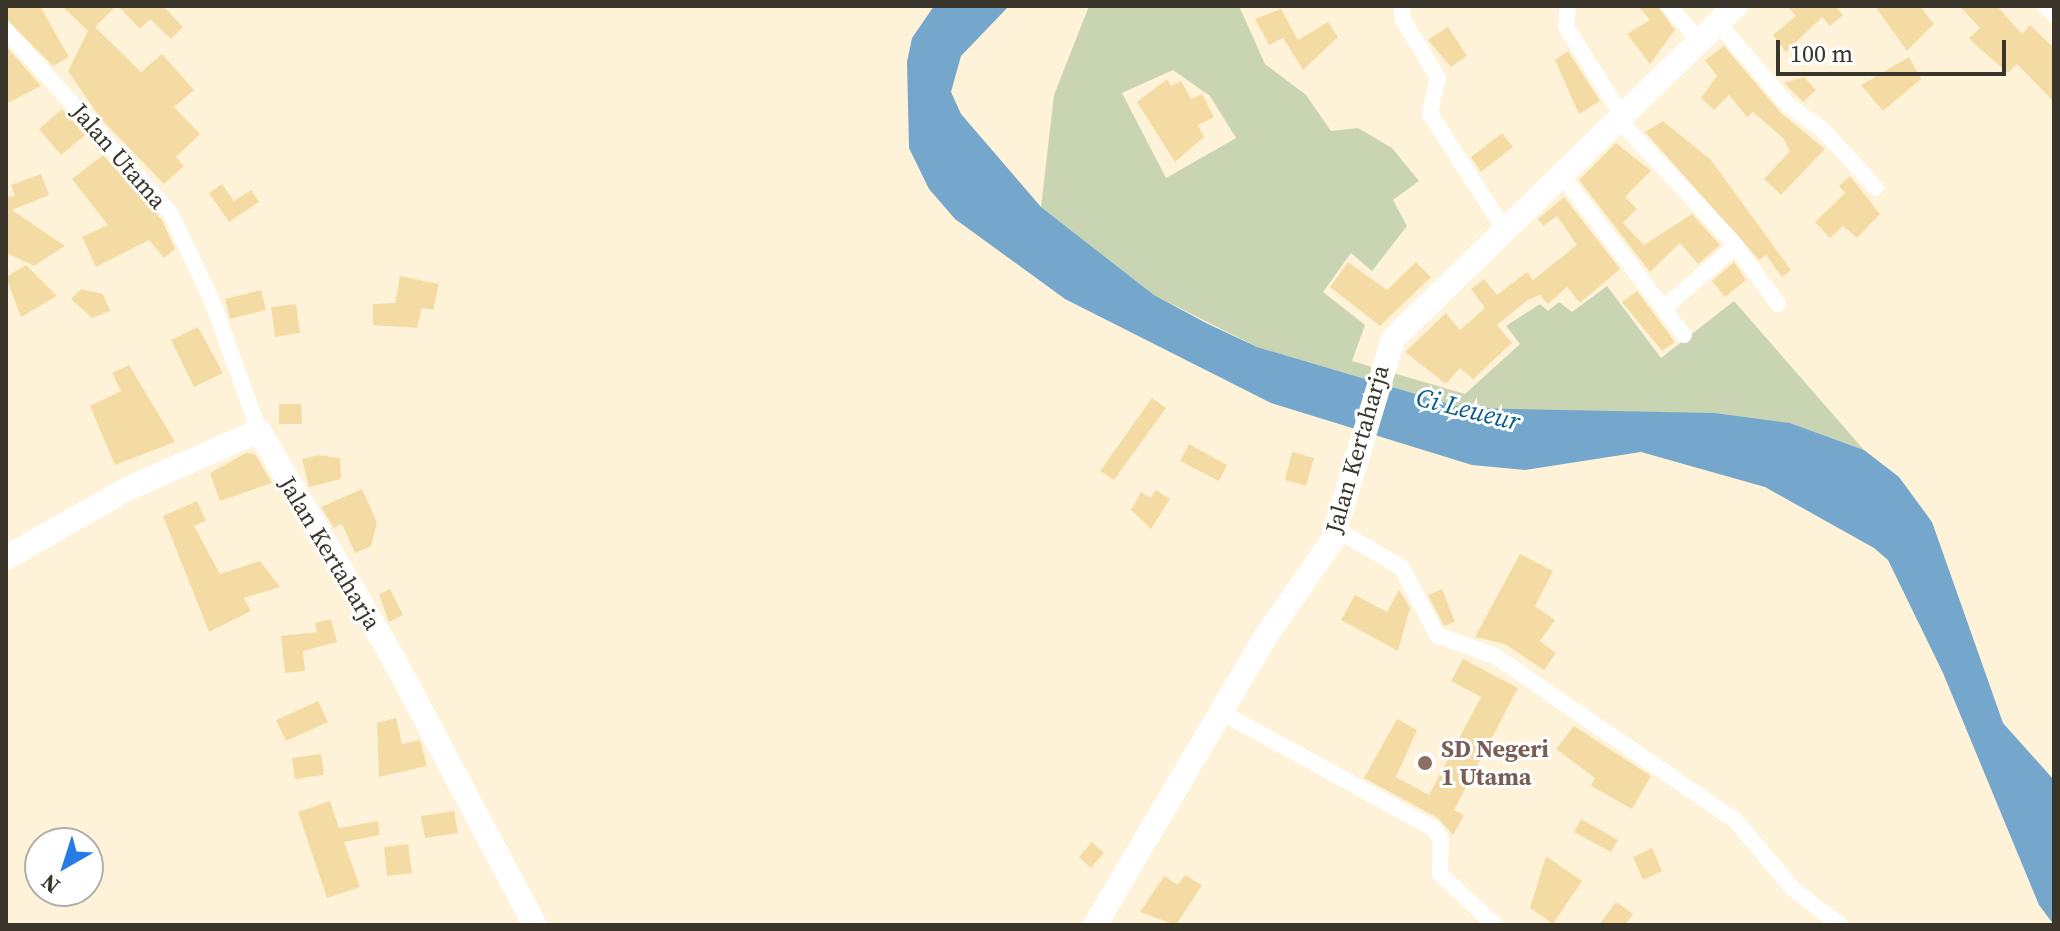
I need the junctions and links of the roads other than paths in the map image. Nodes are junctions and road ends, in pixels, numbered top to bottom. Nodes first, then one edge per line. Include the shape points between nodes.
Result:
1 (1402, 6) edge
2 (1568, 6) edge
3 (1669, 6) edge
4 (1736, 6) edge
5 (2045, 6) edge
6 (2054, 14) edge
7 (1718, 23) junction
8 (6, 30) edge
9 (1699, 41) junction
10 (1619, 116) junction
11 (1560, 173) junction
12 (1876, 188) dead end
13 (1504, 229) junction
14 (1736, 246) junction
15 (1778, 304) dead end
16 (1665, 307) junction
17 (1684, 335) dead end
18 (259, 431) junction
19 (1336, 529) junction
20 (6, 558) edge
21 (1221, 712) junction
22 (535, 925) edge
23 (1095, 925) edge
24 (1495, 925) edge
25 (1840, 925) edge

1 - 13 street via 1403,20 1438,78 1430,114
2 - 10 street via 1566,27
3 - 9 street
4 - 7 street, Jalan Kertaharja
5 - 6 street
7 - 9 street, Jalan Kertaharja
7 - 12 street via 1789,106 1821,128
8 - 18 street, Jalan Utama via 171,214 212,301
9 - 10 street, Jalan Kertaharja
10 - 11 street, Jalan Kertaharja
10 - 14 street
11 - 13 street, Jalan Kertaharja
11 - 16 street
13 - 19 street, Jalan Kertaharja via 1405,323 1384,355
14 - 15 street
14 - 16 street
16 - 17 street
18 - 20 street via 125,490
18 - 22 street, Jalan Kertaharja via 393,658
19 - 21 street, Jalan Kertaharja
19 - 25 street via 1402,568 1437,635 1495,656 1736,821 1793,889
21 - 23 street, Jalan Kertaharja
21 - 24 street via 1433,828 1441,839 1440,874

